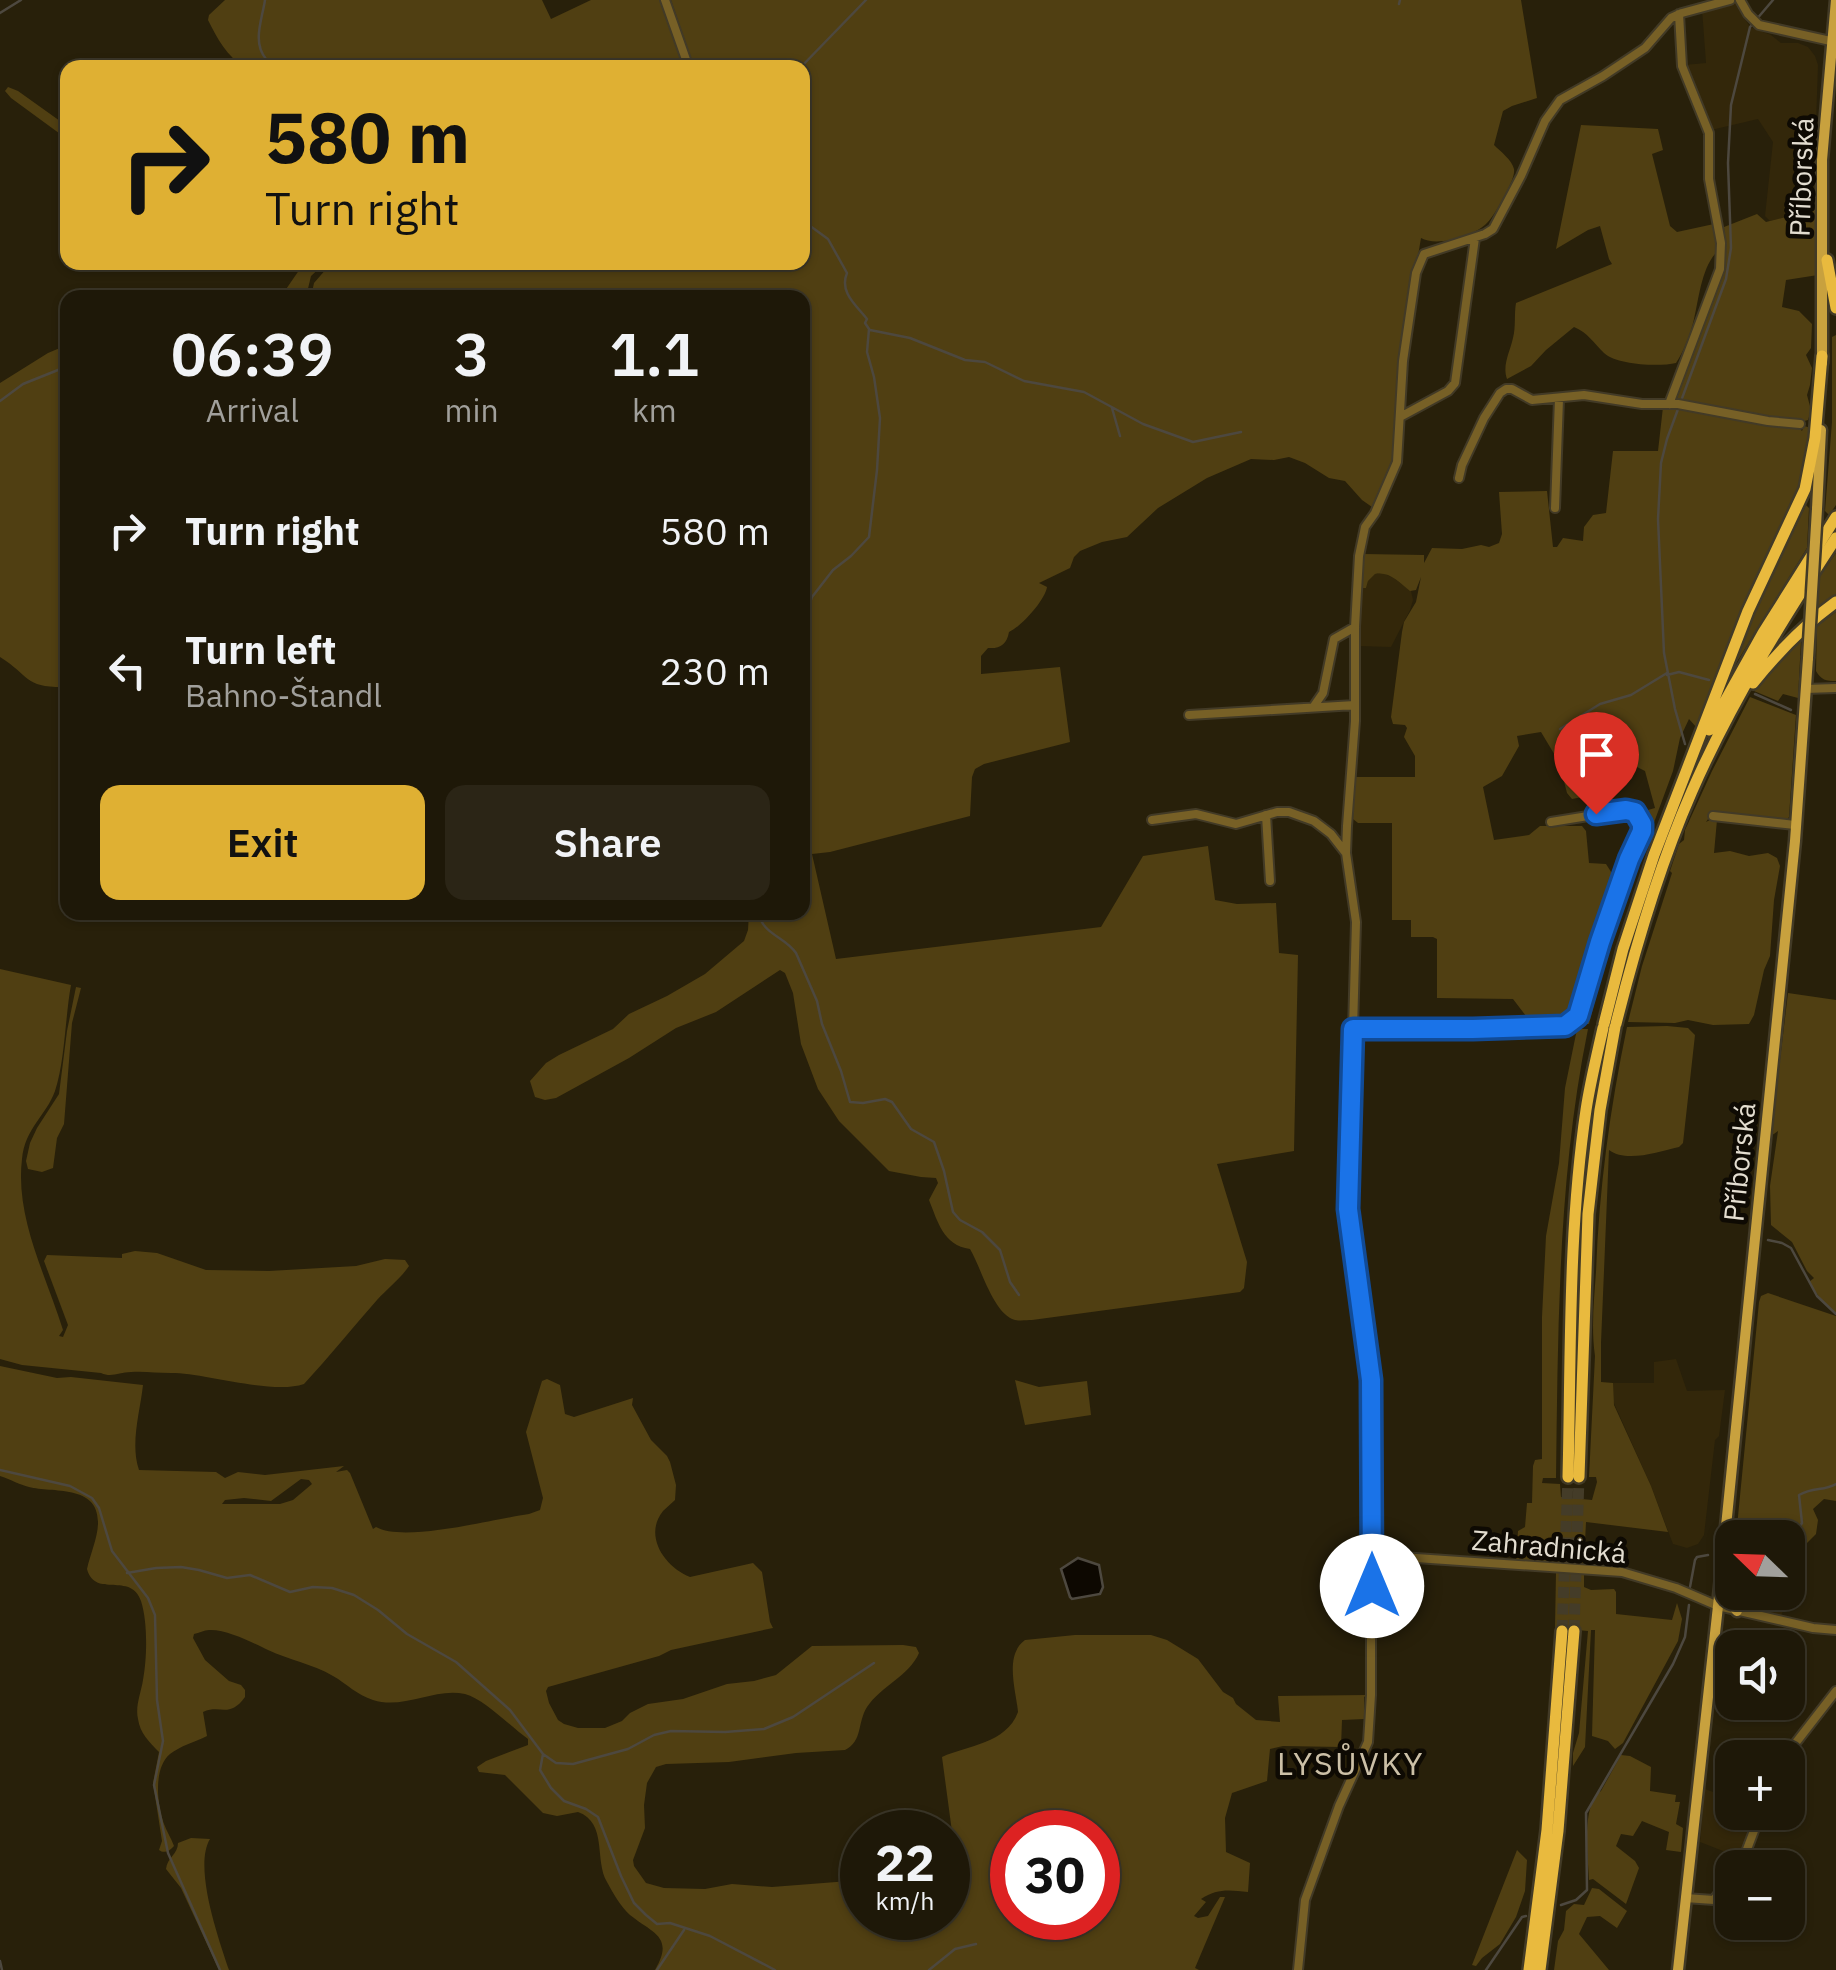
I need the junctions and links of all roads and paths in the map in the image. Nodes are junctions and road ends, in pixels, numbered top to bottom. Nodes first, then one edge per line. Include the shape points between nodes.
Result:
1 (665, 0) edge
2 (1730, 0) edge
3 (1740, 0) edge
4 (1836, 0) edge
5 (1679, 14) junction
6 (1834, 19) edge
7 (1834, 42) edge
8 (1836, 57) edge
9 (686, 60) edge
10 (1475, 238) junction
11 (1827, 260) junction
12 (1836, 308) edge
13 (1822, 356) junction
14 (1559, 399) junction
15 (1676, 404) junction
16 (1400, 417) junction
17 (1800, 424) dead end
18 (1460, 478) dead end
19 (1555, 508) dead end
20 (1836, 517) edge
21 (1836, 538) edge
22 (1836, 602) edge
23 (1355, 627) junction
24 (1836, 688) edge
25 (1806, 689) junction
26 (1355, 705) junction
27 (1314, 707) junction
28 (1188, 714) dead end
29 (1711, 750) junction
30 (1676, 802) junction
31 (1266, 816) junction
32 (1713, 816) dead end
33 (1152, 820) dead end
34 (1552, 822) dead end
35 (1796, 824) junction
36 (1346, 853) junction
37 (1270, 882) dead end
38 (1610, 1026) junction
39 (1353, 1029) junction
40 (1573, 1477) tunnel mouth
41 (1726, 1520) edge
42 (1372, 1555) junction
43 (1715, 1605) edge
44 (1718, 1610) edge
45 (1733, 1610) edge
46 (1737, 1611) joint
47 (1836, 1630) edge
48 (1836, 1690) edge
49 (1798, 1740) edge
50 (1686, 1898) junction
51 (1715, 1899) edge
52 (1298, 1970) edge
53 (1529, 1970) edge
54 (1540, 1970) edge
55 (1678, 1970) edge

1 - 9 street
2 - 5 street
3 - 7 street via 1759,25
4 - 6 main road, Příborská
5 - 10 street via 1645,48 1560,100 1493,228
5 - 15 street via 1682,66 1709,133 1721,256
6 - 7 main road, Příborská
7 - 13 main road, Příborská via 1822,174
8 - 11 main road, Příborská
10 - 16 street via 1454,383
10 - 16 street via 1424,254 1420,263
11 - 12 highway
11 - 13 main road, Příborská
13 - 25 main road, Příborská, bridge
13 - 30 highway via 1805,489 1748,611
14 - 15 street via 1584,395
14 - 18 street via 1500,392
14 - 19 street
15 - 17 street
16 - 23 street via 1397,462 1365,527
20 - 30 highway via 1734,682
21 - 29 highway
22 - 29 highway via 1766,667
23 - 26 street
23 - 27 street via 1334,639
24 - 25 street
25 - 35 main road, Příborská
26 - 27 street
26 - 36 street
27 - 28 street
29 - 38 highway via 1657,880
30 - 38 highway via 1623,948
31 - 33 street via 1236,824 1196,814
31 - 36 street via 1289,812 1314,821
31 - 37 street
32 - 35 street
34 - 39 street via 1626,810 1642,824 1578,1016 1565,1026
35 - 41 main road, Příborská
36 - 39 street via 1356,922
38 - 40 highway via 1581,1155 1572,1313
39 - 42 street via 1348,1209 1371,1380
42 - 43 street, Zahradnická via 1622,1572
42 - 52 street via 1368,1742 1306,1900
44 - 50 main road, Příborská
45 - 46 street, Zahradnická
46 - 47 street, Zahradnická
48 - 49 street
50 - 51 street
50 - 55 main road, Příborská
53 - 54 highway via 1568,1631 1558,1831

